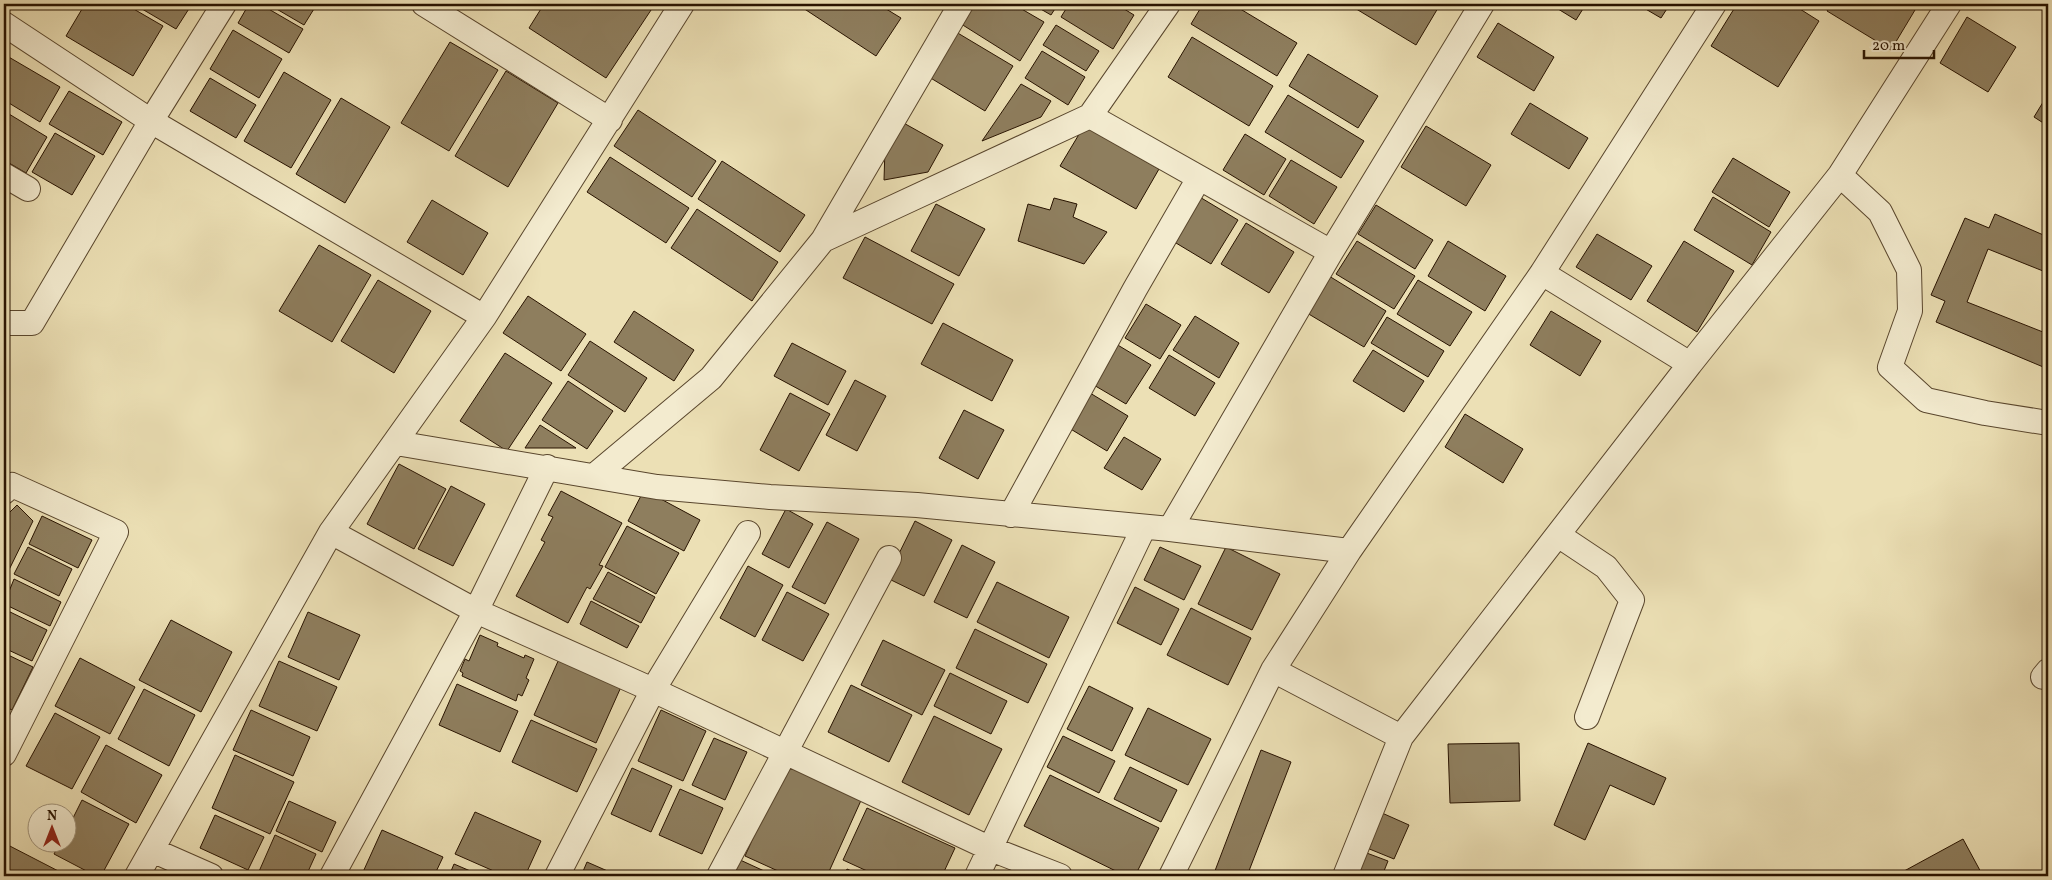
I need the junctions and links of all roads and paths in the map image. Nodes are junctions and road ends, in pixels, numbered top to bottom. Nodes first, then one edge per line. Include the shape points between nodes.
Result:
1 (224, 4) edge
2 (424, 4) edge
3 (682, 4) edge
4 (961, 4) edge
5 (1168, 4) edge
6 (1482, 4) edge
7 (1714, 4) edge
8 (1948, 4) edge
9 (4, 24) edge
10 (1090, 116) junction
11 (610, 120) junction
12 (151, 121) junction
13 (1840, 175) junction
14 (4, 176) edge
15 (1199, 178) junction
16 (28, 188) dead end
17 (823, 240) junction
18 (1330, 252) junction
19 (1542, 273) junction
20 (484, 317) junction
21 (4, 323) edge
22 (1690, 364) junction
23 (2048, 423) edge
24 (396, 443) junction
25 (548, 467) junction
26 (594, 476) junction
27 (4, 492) edge
28 (1011, 515) junction
29 (1144, 527) junction
30 (1170, 529) junction
31 (331, 532) junction
32 (748, 533) dead end
33 (1558, 535) junction
34 (1349, 551) junction
35 (889, 558) dead end
36 (476, 611) junction
37 (1273, 670) junction
38 (654, 690) junction
39 (1587, 717) dead end
40 (1401, 737) junction
41 (786, 753) junction
42 (4, 754) edge
43 (991, 849) junction
44 (152, 850) junction
45 (137, 876) edge
46 (211, 876) edge
47 (332, 876) edge
48 (557, 876) edge
49 (719, 876) edge
50 (977, 876) edge
51 (1060, 876) edge
52 (1171, 876) edge
53 (1345, 876) edge

1 - 12 street
2 - 11 street
3 - 11 street
4 - 17 street
5 - 10 street
6 - 18 street
7 - 19 street
8 - 13 street
9 - 12 street
10 - 15 street
10 - 17 street
11 - 20 street
12 - 20 street
12 - 21 street via 32,324
13 - 22 street
13 - 23 street via 1880,212 1909,270 1910,311 1890,367 1926,400
14 - 16 street
15 - 18 street
15 - 28 street via 1134,289
17 - 26 street via 710,378
18 - 30 street
19 - 22 street
19 - 34 street
20 - 24 street
22 - 33 street
24 - 25 street
24 - 31 street
25 - 26 street
25 - 36 street
26 - 28 street via 657,487 917,505
27 - 42 street via 12,485 116,532
28 - 29 street
29 - 30 street
29 - 43 street
30 - 34 street
31 - 36 street
31 - 44 street
32 - 38 street
33 - 39 street via 1606,567 1632,600
33 - 40 street
34 - 37 street
35 - 41 street
36 - 38 street
36 - 47 street
37 - 40 street
37 - 52 street
38 - 41 street
38 - 48 street
40 - 53 street
41 - 43 street
41 - 49 street
43 - 50 street
43 - 51 street
44 - 45 street
44 - 46 street

